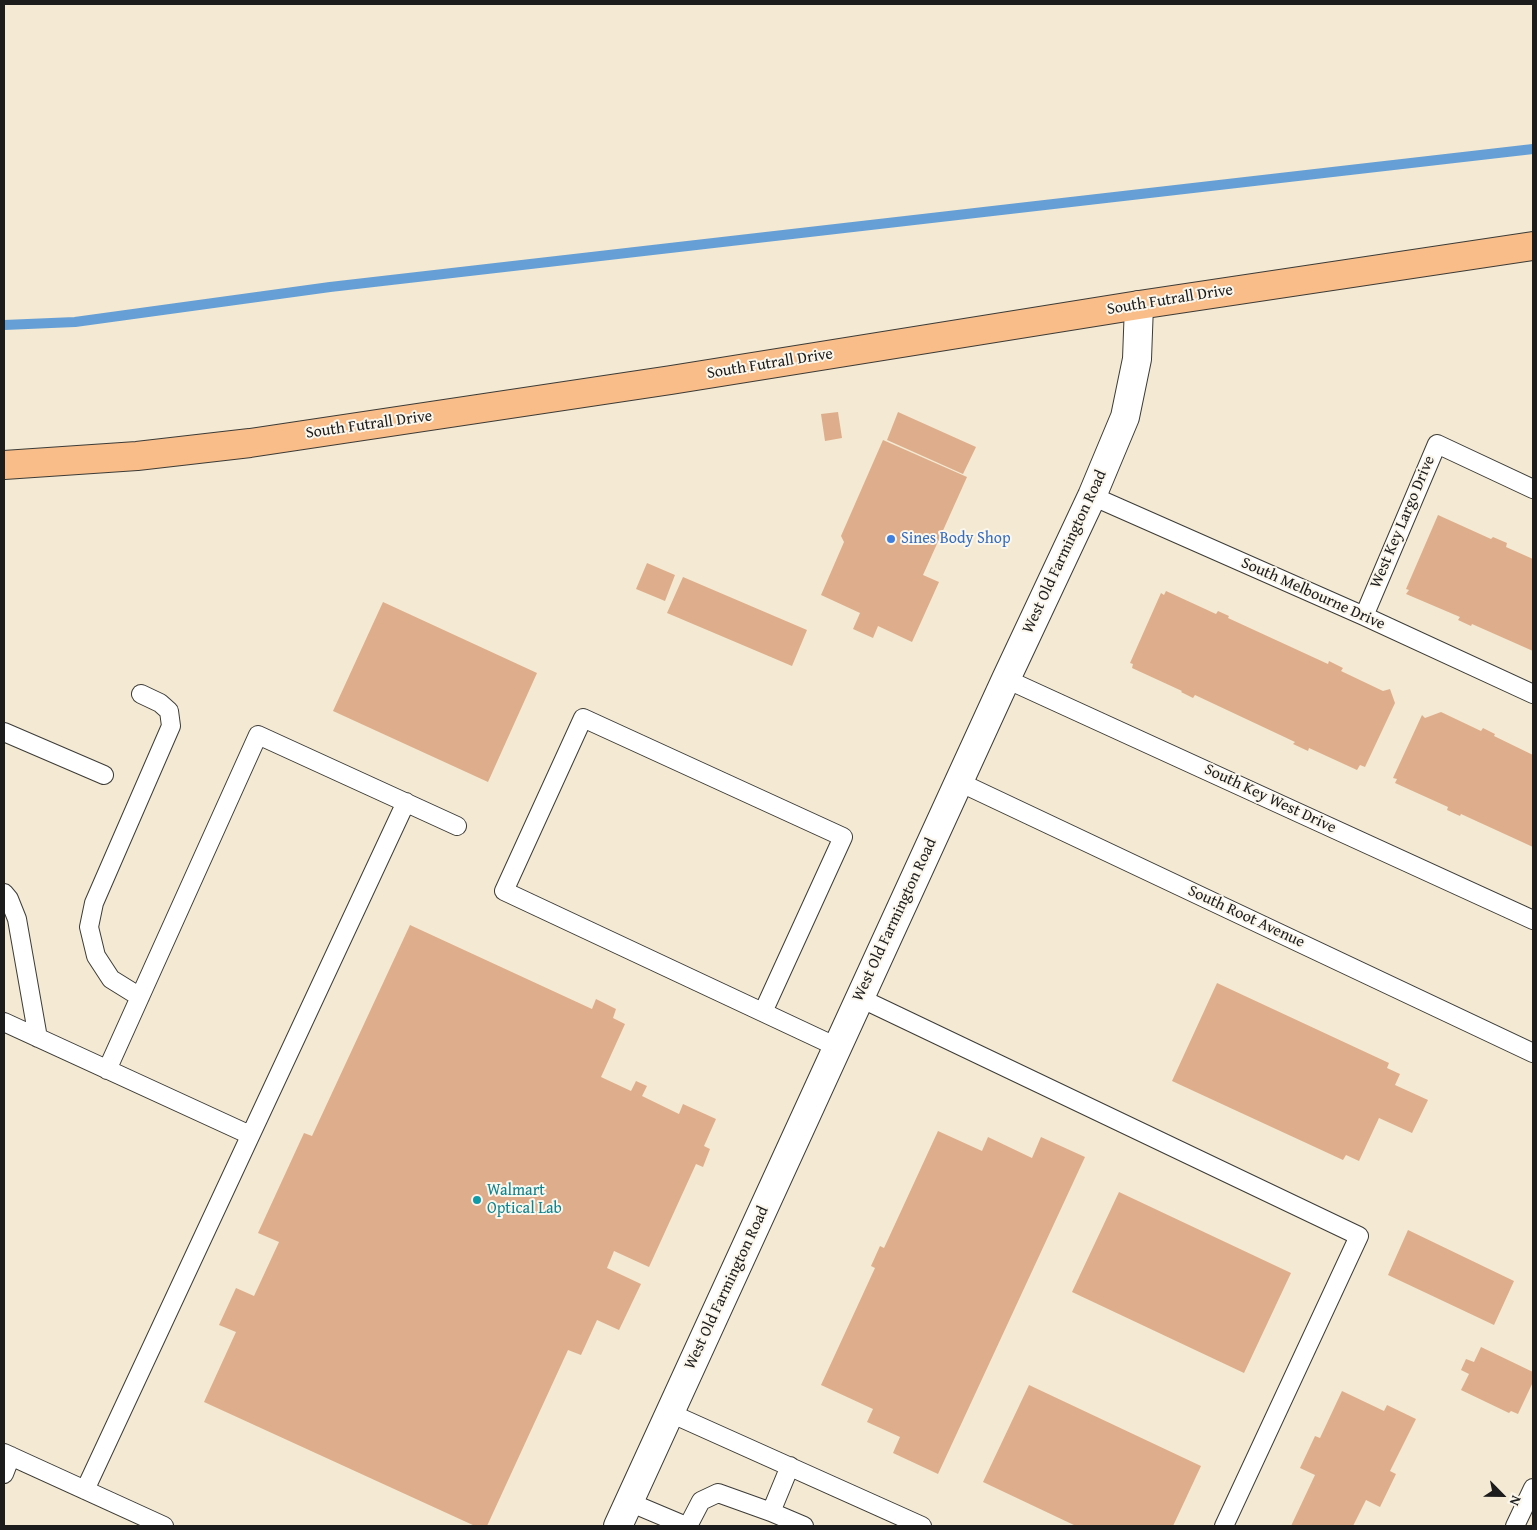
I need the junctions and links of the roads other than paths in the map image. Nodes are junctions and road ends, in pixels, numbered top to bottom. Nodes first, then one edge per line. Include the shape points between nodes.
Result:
1 (1533, 246) edge
2 (1139, 305) junction
3 (4, 465) edge
4 (1533, 488) edge
5 (1092, 496) junction
6 (1364, 616) junction
7 (1006, 679) junction
8 (141, 694) dead end
9 (1533, 694) edge
10 (4, 732) edge
11 (104, 775) dead end
12 (958, 782) junction
13 (406, 802) junction
14 (457, 826) dead end
15 (4, 893) edge
16 (1533, 920) edge
17 (140, 997) junction
18 (860, 998) junction
19 (763, 1012) junction
20 (4, 1022) edge
21 (38, 1038) junction
22 (838, 1047) junction
23 (1533, 1052) edge
24 (107, 1070) junction
25 (250, 1135) junction
26 (670, 1413) junction
27 (8, 1455) edge
28 (790, 1466) junction
29 (4, 1474) edge
30 (1533, 1488) edge
31 (86, 1490) junction
32 (629, 1502) junction
33 (771, 1512) junction
34 (164, 1526) edge
35 (618, 1526) edge
36 (687, 1526) edge
37 (804, 1526) edge
38 (922, 1526) edge
39 (1224, 1526) edge
40 (1515, 1526) edge

1 - 2 highway, South Futrall Drive
2 - 3 highway, South Futrall Drive via 681,379 265,440 137,456
2 - 5 street, West Old Farmington Road via 1137,359 1125,417
4 - 6 lane, West Key Largo Drive via 1437,444
5 - 6 lane, South Melbourne Drive
5 - 7 street, West Old Farmington Road
6 - 9 lane, South Melbourne Drive
7 - 12 street, West Old Farmington Road
7 - 16 lane, South Key West Drive
8 - 17 lane via 169,711 172,726 94,903 89,927 96,956 111,978
10 - 11 lane
12 - 18 street, West Old Farmington Road
12 - 23 lane, South Root Avenue
13 - 14 lane
13 - 17 lane via 258,735
13 - 25 lane
15 - 21 lane via 10,898 17,920
17 - 24 lane
18 - 22 street, West Old Farmington Road
18 - 39 lane via 1360,1236
19 - 19 lane via 504,891 583,718 843,837
19 - 22 lane
20 - 21 lane
21 - 24 lane
22 - 26 street, West Old Farmington Road
24 - 25 lane
25 - 31 lane
26 - 28 lane
26 - 32 street, West Old Farmington Road
27 - 29 lane
27 - 31 lane
28 - 33 lane
28 - 38 lane
30 - 40 lane
31 - 34 lane
32 - 35 street, West Old Farmington Road
32 - 36 lane
33 - 36 lane via 718,1493 701,1501
33 - 37 lane

